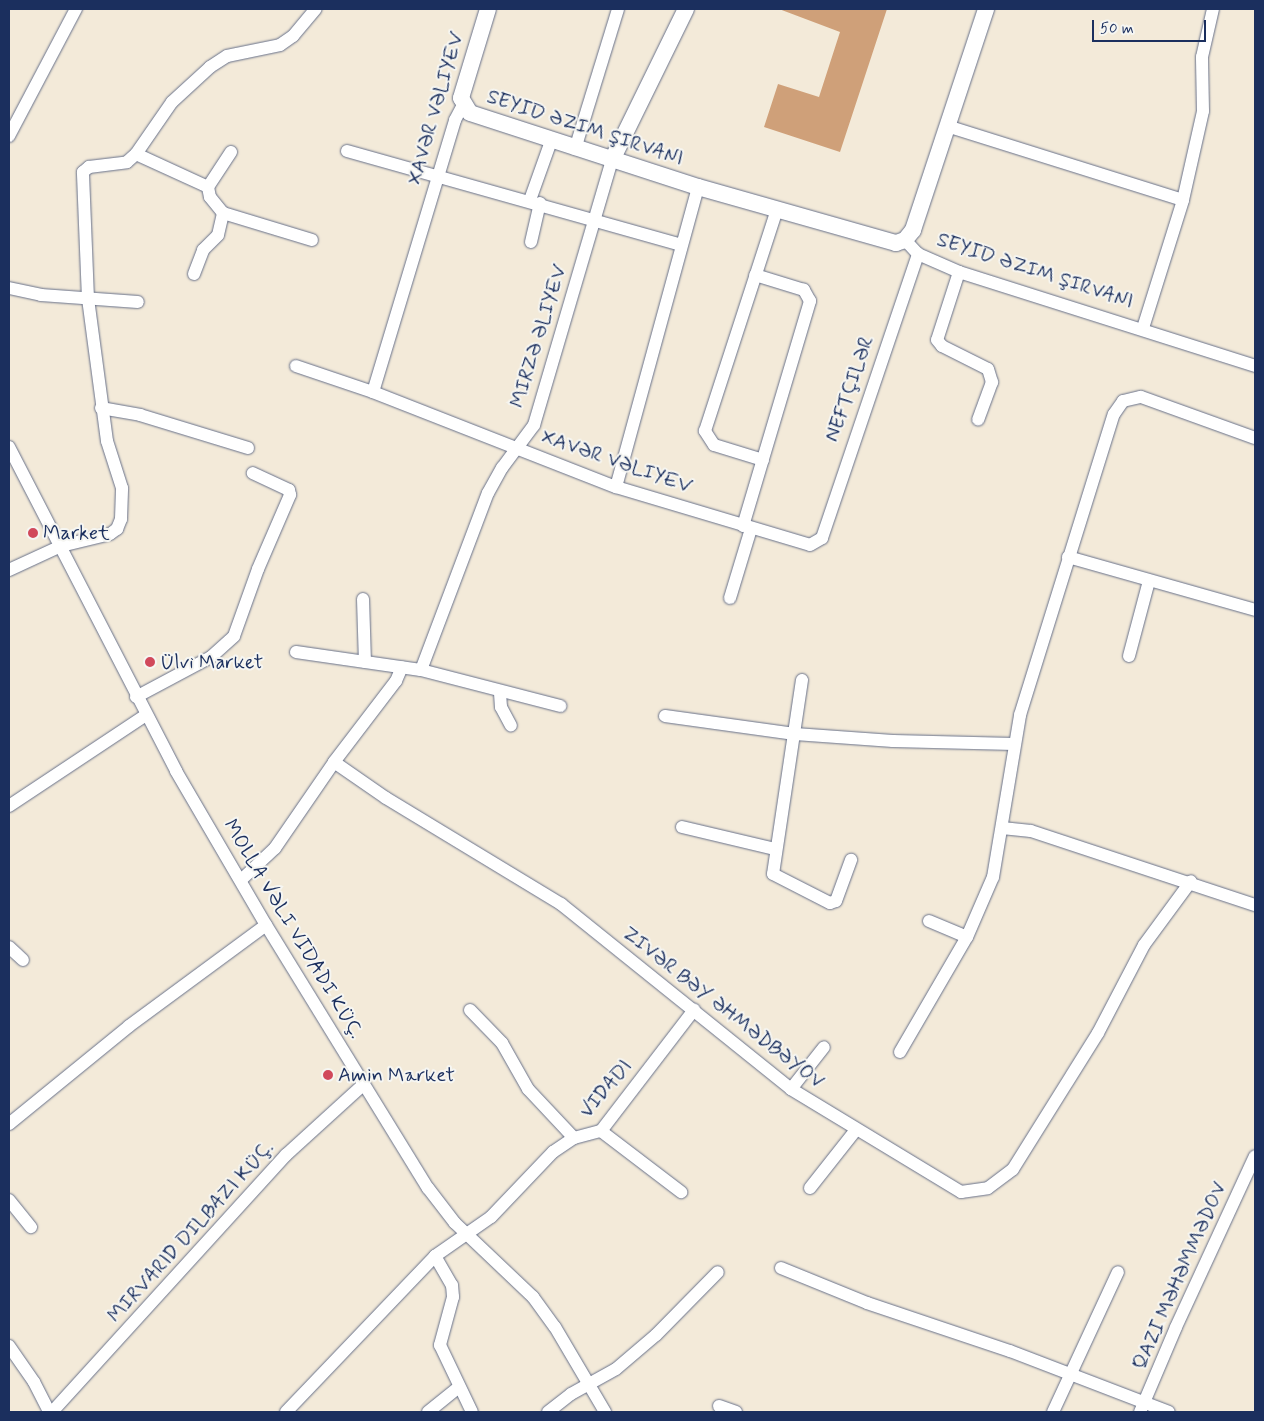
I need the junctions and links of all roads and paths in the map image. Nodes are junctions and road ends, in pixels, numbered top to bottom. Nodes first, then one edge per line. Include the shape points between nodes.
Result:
1 (76, 9) edge
2 (316, 9) edge
3 (488, 9) edge
4 (618, 9) edge
5 (686, 9) edge
6 (986, 9) edge
7 (1213, 9) edge
8 (463, 105) junction
9 (947, 126) junction
10 (9, 136) edge
11 (551, 141) junction
12 (575, 149) junction
13 (347, 151) dead end
14 (231, 152) dead end
15 (136, 154) junction
16 (612, 160) junction
17 (439, 175) junction
18 (208, 187) junction
19 (698, 187) junction
20 (1183, 200) junction
21 (535, 201) junction
22 (777, 210) junction
23 (223, 213) junction
24 (596, 221) junction
25 (312, 240) dead end
26 (905, 240) junction
27 (531, 242) dead end
28 (682, 245) junction
29 (918, 254) junction
30 (959, 272) junction
31 (194, 274) dead end
32 (755, 275) junction
33 (9, 288) edge
34 (88, 299) junction
35 (138, 302) dead end
36 (1143, 328) junction
37 (296, 366) dead end
38 (1255, 366) edge
39 (373, 392) junction
40 (101, 408) junction
41 (978, 420) dead end
42 (1255, 438) edge
43 (9, 447) edge
44 (248, 448) dead end
45 (516, 449) junction
46 (762, 460) junction
47 (253, 473) dead end
48 (616, 487) junction
49 (747, 528) junction
50 (822, 538) joint
51 (61, 546) junction
52 (1068, 557) junction
53 (9, 570) edge
54 (1149, 581) junction
55 (730, 598) dead end
56 (363, 599) dead end
57 (1255, 610) edge
58 (296, 652) dead end
59 (1129, 656) dead end
60 (365, 662) junction
61 (402, 667) junction
62 (421, 670) junction
63 (802, 680) dead end
64 (500, 693) junction
65 (136, 698) junction
66 (560, 706) dead end
67 (146, 715) junction
68 (665, 716) dead end
69 (511, 726) dead end
70 (795, 734) junction
71 (1014, 744) junction
72 (334, 762) junction
73 (9, 806) edge
74 (682, 827) dead end
75 (1002, 828) junction
76 (775, 850) junction
77 (852, 860) dead end
78 (240, 880) junction
79 (1191, 881) junction
80 (1255, 905) edge
81 (929, 921) dead end
82 (266, 925) junction
83 (967, 937) junction
84 (9, 947) edge
85 (23, 960) dead end
86 (470, 1010) dead end
87 (694, 1010) junction
88 (824, 1048) dead end
89 (900, 1052) dead end
90 (364, 1084) junction
91 (791, 1089) junction
92 (9, 1124) edge
93 (601, 1131) junction
94 (855, 1131) junction
95 (574, 1138) junction
96 (1255, 1156) edge
97 (810, 1188) dead end
98 (680, 1192) dead end
99 (9, 1200) edge
100 (31, 1228) dead end
101 (467, 1234) junction
102 (435, 1256) junction
103 (781, 1268) dead end
104 (718, 1272) dead end
105 (1118, 1272) dead end
106 (9, 1346) edge
107 (1070, 1375) junction
108 (590, 1384) junction
109 (458, 1388) junction
110 (720, 1406) dead end
111 (1142, 1408) edge
112 (50, 1412) edge
113 (286, 1412) edge
114 (428, 1412) edge
115 (472, 1412) edge
116 (548, 1412) edge
117 (606, 1412) edge
118 (736, 1412) edge
119 (1054, 1412) edge
120 (1169, 1412) edge

1 - 10 street
2 - 15 street via 280,45 228,56 210,68 172,102
3 - 8 street, XAVƏR VƏLIYEV via 463,87
4 - 12 street
5 - 16 street, MIRZƏ ƏLIYEV
6 - 9 street
7 - 20 street via 1202,57 1203,111
8 - 11 street, SEYID ƏZIM ŞIRVANI via 470,113
8 - 17 street, XAVƏR VƏLIYEV
9 - 20 street
9 - 26 street via 913,230
11 - 12 street, SEYID ƏZIM ŞIRVANI
11 - 21 street
12 - 16 street, SEYID ƏZIM ŞIRVANI
13 - 17 street
14 - 18 street
15 - 18 street
15 - 34 street via 126,162 89,167 83,172
16 - 19 street, SEYID ƏZIM ŞIRVANI
16 - 24 street, MIRZƏ ƏLIYEV
17 - 21 street
17 - 39 street, XAVƏR VƏLIYEV
18 - 23 street via 210,197
19 - 22 street, SEYID ƏZIM ŞIRVANI
19 - 28 street, SEYID ƏZIM ŞIRVANI
20 - 36 street
21 - 24 street
21 - 27 street
22 - 26 street, SEYID ƏZIM ŞIRVANI via 884,242
22 - 32 street
23 - 25 street
23 - 31 street via 218,235 203,250
24 - 28 street
24 - 45 street, MIRZƏ ƏLIYEV via 534,425
26 - 29 street, SEYID ƏZIM ŞIRVANI
28 - 48 street, SEYID ƏZIM ŞIRVANI
29 - 30 street, SEYID ƏZIM ŞIRVANI
29 - 50 street, NEFTÇILƏR
30 - 36 street, SEYID ƏZIM ŞIRVANI
30 - 41 street via 937,340 942,346 988,369 992,382
32 - 46 street via 804,290 810,301
32 - 46 street via 705,431 714,445
33 - 34 street
34 - 35 street
34 - 40 street
36 - 38 street, SEYID ƏZIM ŞIRVANI
37 - 39 street, XAVƏR VƏLIYEV
39 - 45 street, XAVƏR VƏLIYEV
40 - 44 street via 140,415
40 - 51 street via 111,459 122,488 121,520 110,534
42 - 52 street via 1141,397 1123,401 1114,414
43 - 51 street, MOLLA VƏLI VIDADI KÜÇ.
45 - 48 street, XAVƏR VƏLIYEV
45 - 62 street, MIRZƏ ƏLIYEV via 495,478 484,502
46 - 49 street
47 - 65 street via 289,490 290,495 234,636 211,656
48 - 49 street, XAVƏR VƏLIYEV
49 - 50 street, XAVƏR VƏLIYEV via 810,545
49 - 55 street
51 - 53 street
51 - 65 street, MOLLA VƏLI VIDADI KÜÇ.
52 - 54 street
52 - 71 street via 1025,696
54 - 57 street
54 - 59 street
56 - 60 street
58 - 60 street
60 - 61 street
61 - 62 street
61 - 72 street via 396,681
62 - 64 street
63 - 70 street
64 - 66 street
64 - 69 street via 501,707
65 - 67 street, MOLLA VƏLI VIDADI KÜÇ.
67 - 73 street
67 - 78 street, MOLLA VƏLI VIDADI KÜÇ.
68 - 70 street
70 - 71 street via 893,741
70 - 76 street
71 - 75 street
72 - 78 street via 275,848
72 - 87 street, ZIVƏR BƏY ƏHMƏDBƏYOV via 386,798 561,904
74 - 76 street
75 - 79 street via 1031,831
75 - 83 street via 993,877
76 - 77 street via 772,868 778,879 830,903 836,902 840,896
78 - 82 street, MOLLA VƏLI VIDADI KÜÇ.
79 - 80 street
79 - 94 street, ZIVƏR BƏY ƏHMƏDBƏYOV via 1144,945 1098,1034 1003,1179 988,1188 961,1192
81 - 83 street
82 - 90 street, MOLLA VƏLI VIDADI KÜÇ.
82 - 92 street via 129,1026
83 - 89 street
84 - 85 street
86 - 95 street via 502,1043 528,1088
87 - 91 street, ZIVƏR BƏY ƏHMƏDBƏYOV
87 - 93 street, VIDADI
88 - 91 street
90 - 101 street, MOLLA VƏLI VIDADI KÜÇ. via 428,1188
90 - 112 street, MIRVARID DILBAZI KÜÇ. via 286,1155
91 - 94 street, ZIVƏR BƏY ƏHMƏDBƏYOV
93 - 95 street, VIDADI
93 - 98 street
94 - 97 street
95 - 101 street, VIDADI via 553,1152 491,1217
96 - 111 street
99 - 100 street
101 - 102 street, VIDADI
101 - 108 street, MOLLA VƏLI VIDADI KÜÇ. via 533,1297
102 - 109 street via 452,1285 451,1309 440,1336 440,1345
102 - 113 street, VIDADI
103 - 107 street via 867,1303 1010,1351
104 - 108 street via 656,1335 616,1369
105 - 107 street
106 - 112 street
107 - 111 street
107 - 119 street
108 - 116 street
108 - 117 street, MOLLA VƏLI VIDADI KÜÇ.
109 - 114 street
109 - 115 street
110 - 118 street
111 - 120 street

